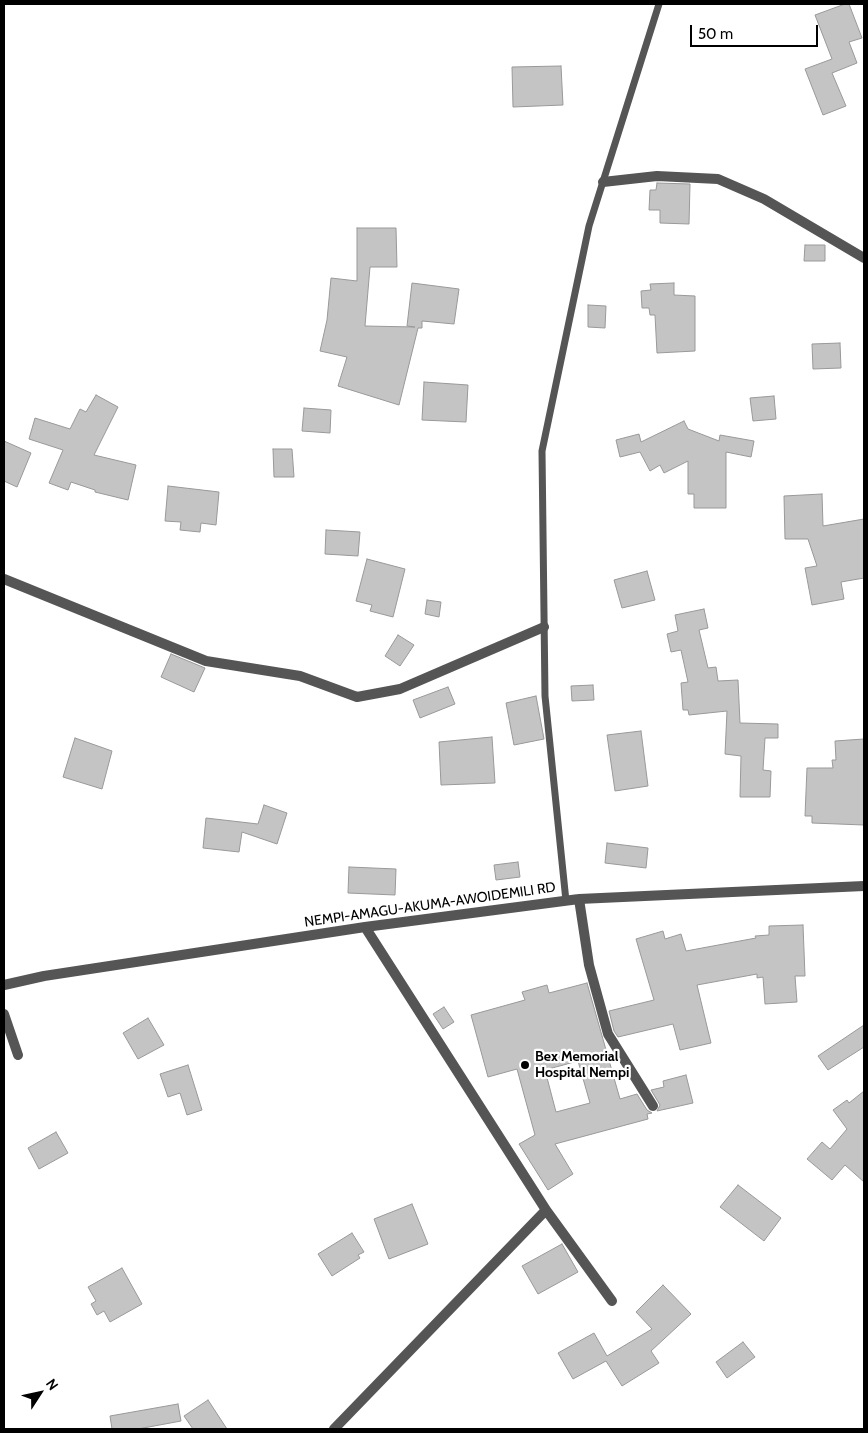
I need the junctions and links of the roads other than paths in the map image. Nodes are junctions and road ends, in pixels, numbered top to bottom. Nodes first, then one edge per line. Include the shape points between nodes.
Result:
1 (659, 4) edge
2 (603, 182) junction
3 (864, 258) edge
4 (4, 579) edge
5 (544, 627) junction
6 (864, 886) edge
7 (579, 899) junction
8 (566, 901) junction
9 (365, 927) junction
10 (4, 985) edge
11 (4, 1014) edge
12 (18, 1055) dead end
13 (653, 1106) dead end
14 (546, 1210) junction
15 (612, 1301) dead end
16 (334, 1429) edge

1 - 2 lane
2 - 3 street via 656,176 718,180 764,199
2 - 5 lane via 589,226 542,451
4 - 5 street via 206,661 300,676 357,697 400,689
5 - 8 lane via 545,696
6 - 7 street, NEMPI-AMAGU-AKUMA-AWOIDEMILI RD
7 - 8 street, NEMPI-AMAGU-AKUMA-AWOIDEMILI RD
7 - 13 street via 589,965 608,1034
8 - 9 street, NEMPI-AMAGU-AKUMA-AWOIDEMILI RD
9 - 10 street, NEMPI-AMAGU-AKUMA-AWOIDEMILI RD via 44,976
9 - 14 street
11 - 12 street
14 - 15 street
14 - 16 street

